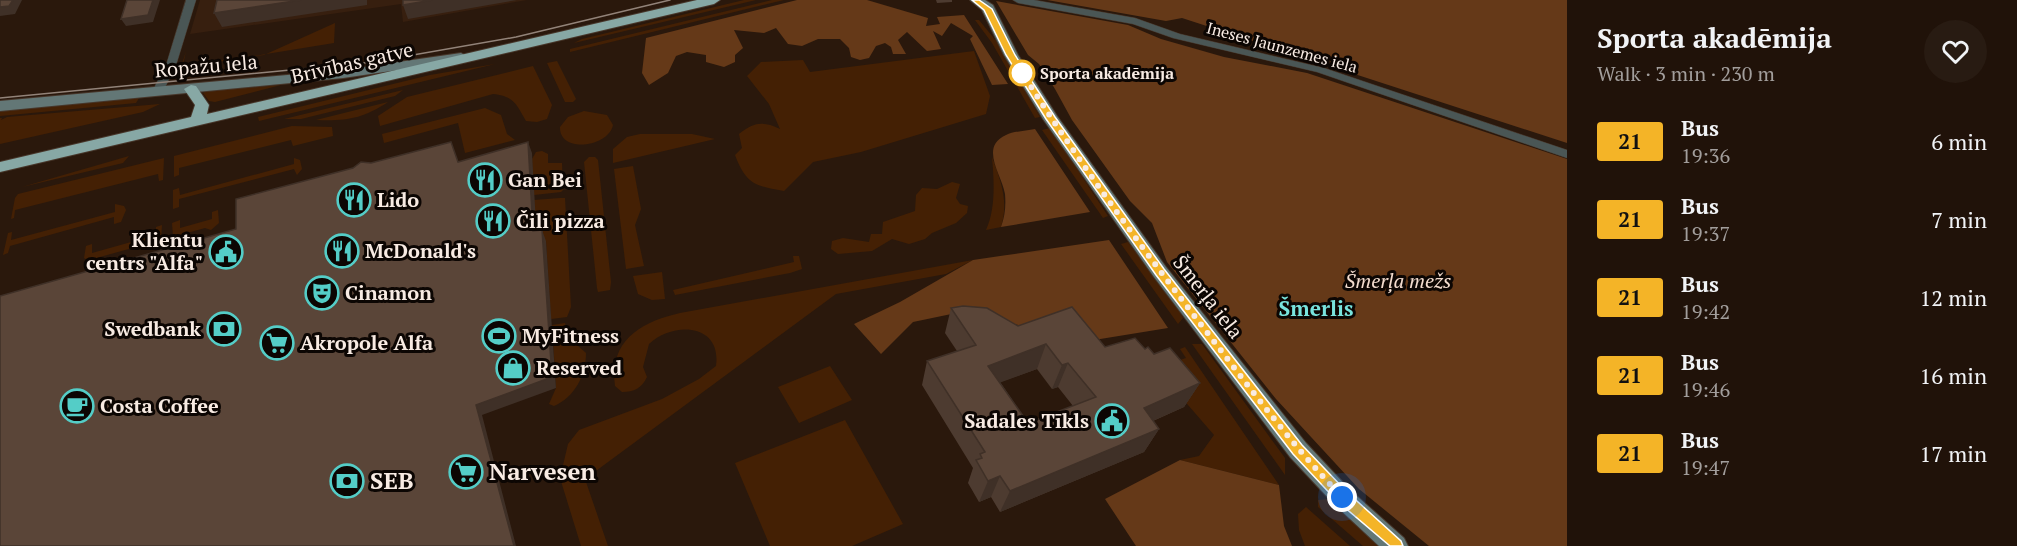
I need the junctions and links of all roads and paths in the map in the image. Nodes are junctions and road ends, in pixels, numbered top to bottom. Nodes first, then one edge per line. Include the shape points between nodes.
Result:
1 (191, 0) edge
2 (713, 0) edge
3 (1018, 0) edge
4 (977, 2) edge
5 (486, 54) junction
6 (191, 90) junction
7 (158, 92) junction
8 (0, 106) edge
9 (198, 119) junction
10 (1567, 154) edge
11 (0, 167) edge
12 (1396, 546) edge

1 - 7 street via 172,62
2 - 5 highway, Brīvības gatve
3 - 10 street, Ineses Jaunzemes iela via 1135,21 1177,36 1320,70
4 - 12 street, Šmerļa iela via 975,10 1011,55 1051,119 1160,272 1298,450
5 - 6 street, Ropažu iela
5 - 9 highway, Brīvības gatve
6 - 7 street, Ropažu iela
6 - 9 highway via 202,105
7 - 8 street, Ropažu iela
9 - 11 highway, Brīvības gatve

